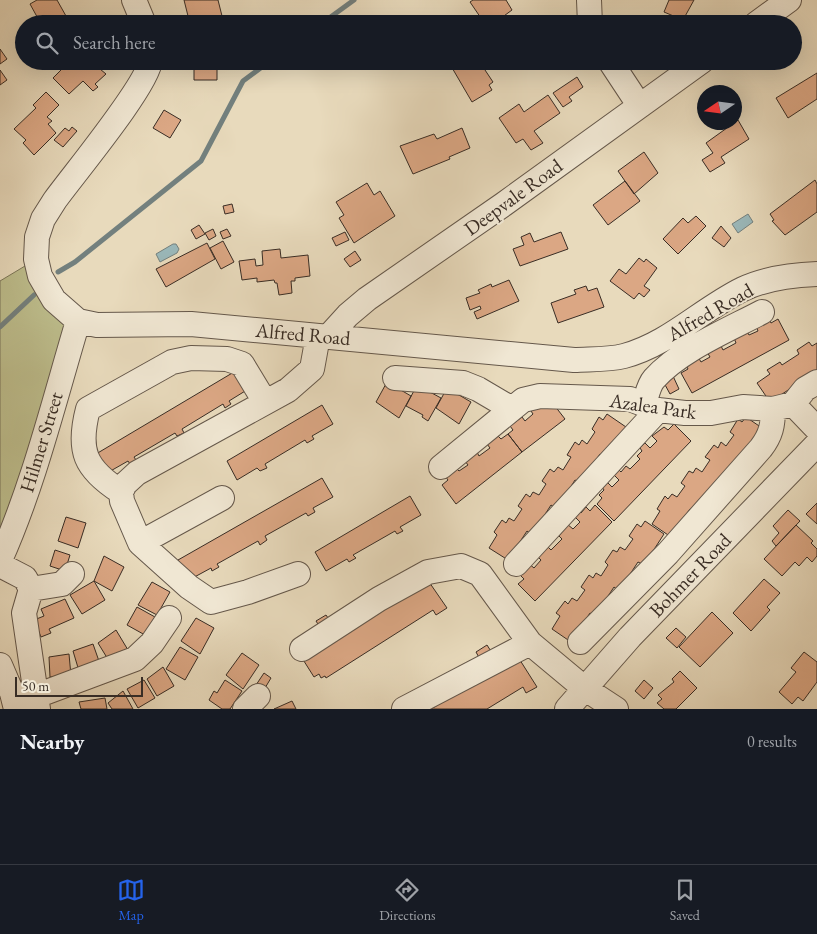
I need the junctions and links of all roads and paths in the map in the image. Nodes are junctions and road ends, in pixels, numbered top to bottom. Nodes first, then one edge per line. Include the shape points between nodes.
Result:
1 (134, 0) edge
2 (588, 0) edge
3 (789, 0) edge
4 (140, 15) edge
5 (589, 15) edge
6 (768, 15) edge
7 (148, 70) edge
8 (616, 70) edge
9 (689, 70) edge
10 (639, 105) junction
11 (817, 274) edge
12 (762, 312) dead end
13 (78, 321) junction
14 (323, 336) junction
15 (394, 378) dead end
16 (817, 382) edge
17 (265, 402) junction
18 (651, 407) junction
19 (789, 408) junction
20 (512, 409) junction
21 (817, 429) edge
22 (817, 444) edge
23 (441, 467) dead end
24 (121, 492) junction
25 (222, 498) dead end
26 (140, 543) junction
27 (0, 560) edge
28 (516, 564) dead end
29 (0, 565) edge
30 (72, 574) dead end
31 (298, 574) dead end
32 (31, 589) junction
33 (169, 618) dead end
34 (580, 642) dead end
35 (530, 643) junction
36 (302, 649) dead end
37 (0, 665) edge
38 (584, 688) junction
39 (37, 703) edge
40 (16, 709) edge
41 (404, 709) edge
42 (567, 709) edge
43 (616, 709) edge

1 - 4 street
2 - 5 street
3 - 6 street
7 - 13 street via 139,87 43,218 37,237 36,259 43,282 54,300
8 - 10 street
9 - 10 street, Deepvale Road
10 - 14 street, Deepvale Road via 367,299
11 - 14 street, Alfred Road via 772,280 742,290 671,336 614,358 574,360
12 - 18 street via 699,346 665,370 650,385
13 - 14 street, Alfred Road via 97,325 191,324
13 - 27 street, Hilmer Street via 25,495
14 - 17 street via 312,370 288,390
15 - 20 street via 463,383
16 - 19 street via 805,389
17 - 24 street via 137,473
17 - 24 street via 242,364 227,359 191,358 172,362 88,409 82,436 85,456 102,480
18 - 19 street, Azalea Park via 685,413 711,413 743,406
18 - 20 street, Azalea Park via 630,399 540,396 529,397
18 - 28 street
19 - 21 street
19 - 34 street via 773,424 770,437 761,448 668,553
20 - 23 street, Azalea Park
22 - 38 street, Bohmer Road
24 - 26 street
25 - 26 street
26 - 31 street via 189,587 211,602
29 - 32 street via 25,578
30 - 32 street via 62,584
32 - 39 street via 24,613
33 - 39 street via 152,643 135,658
35 - 36 street via 480,574 461,566 428,572 379,599
35 - 38 street
35 - 41 street
37 - 40 street
38 - 42 street, Bohmer Road
38 - 43 street

